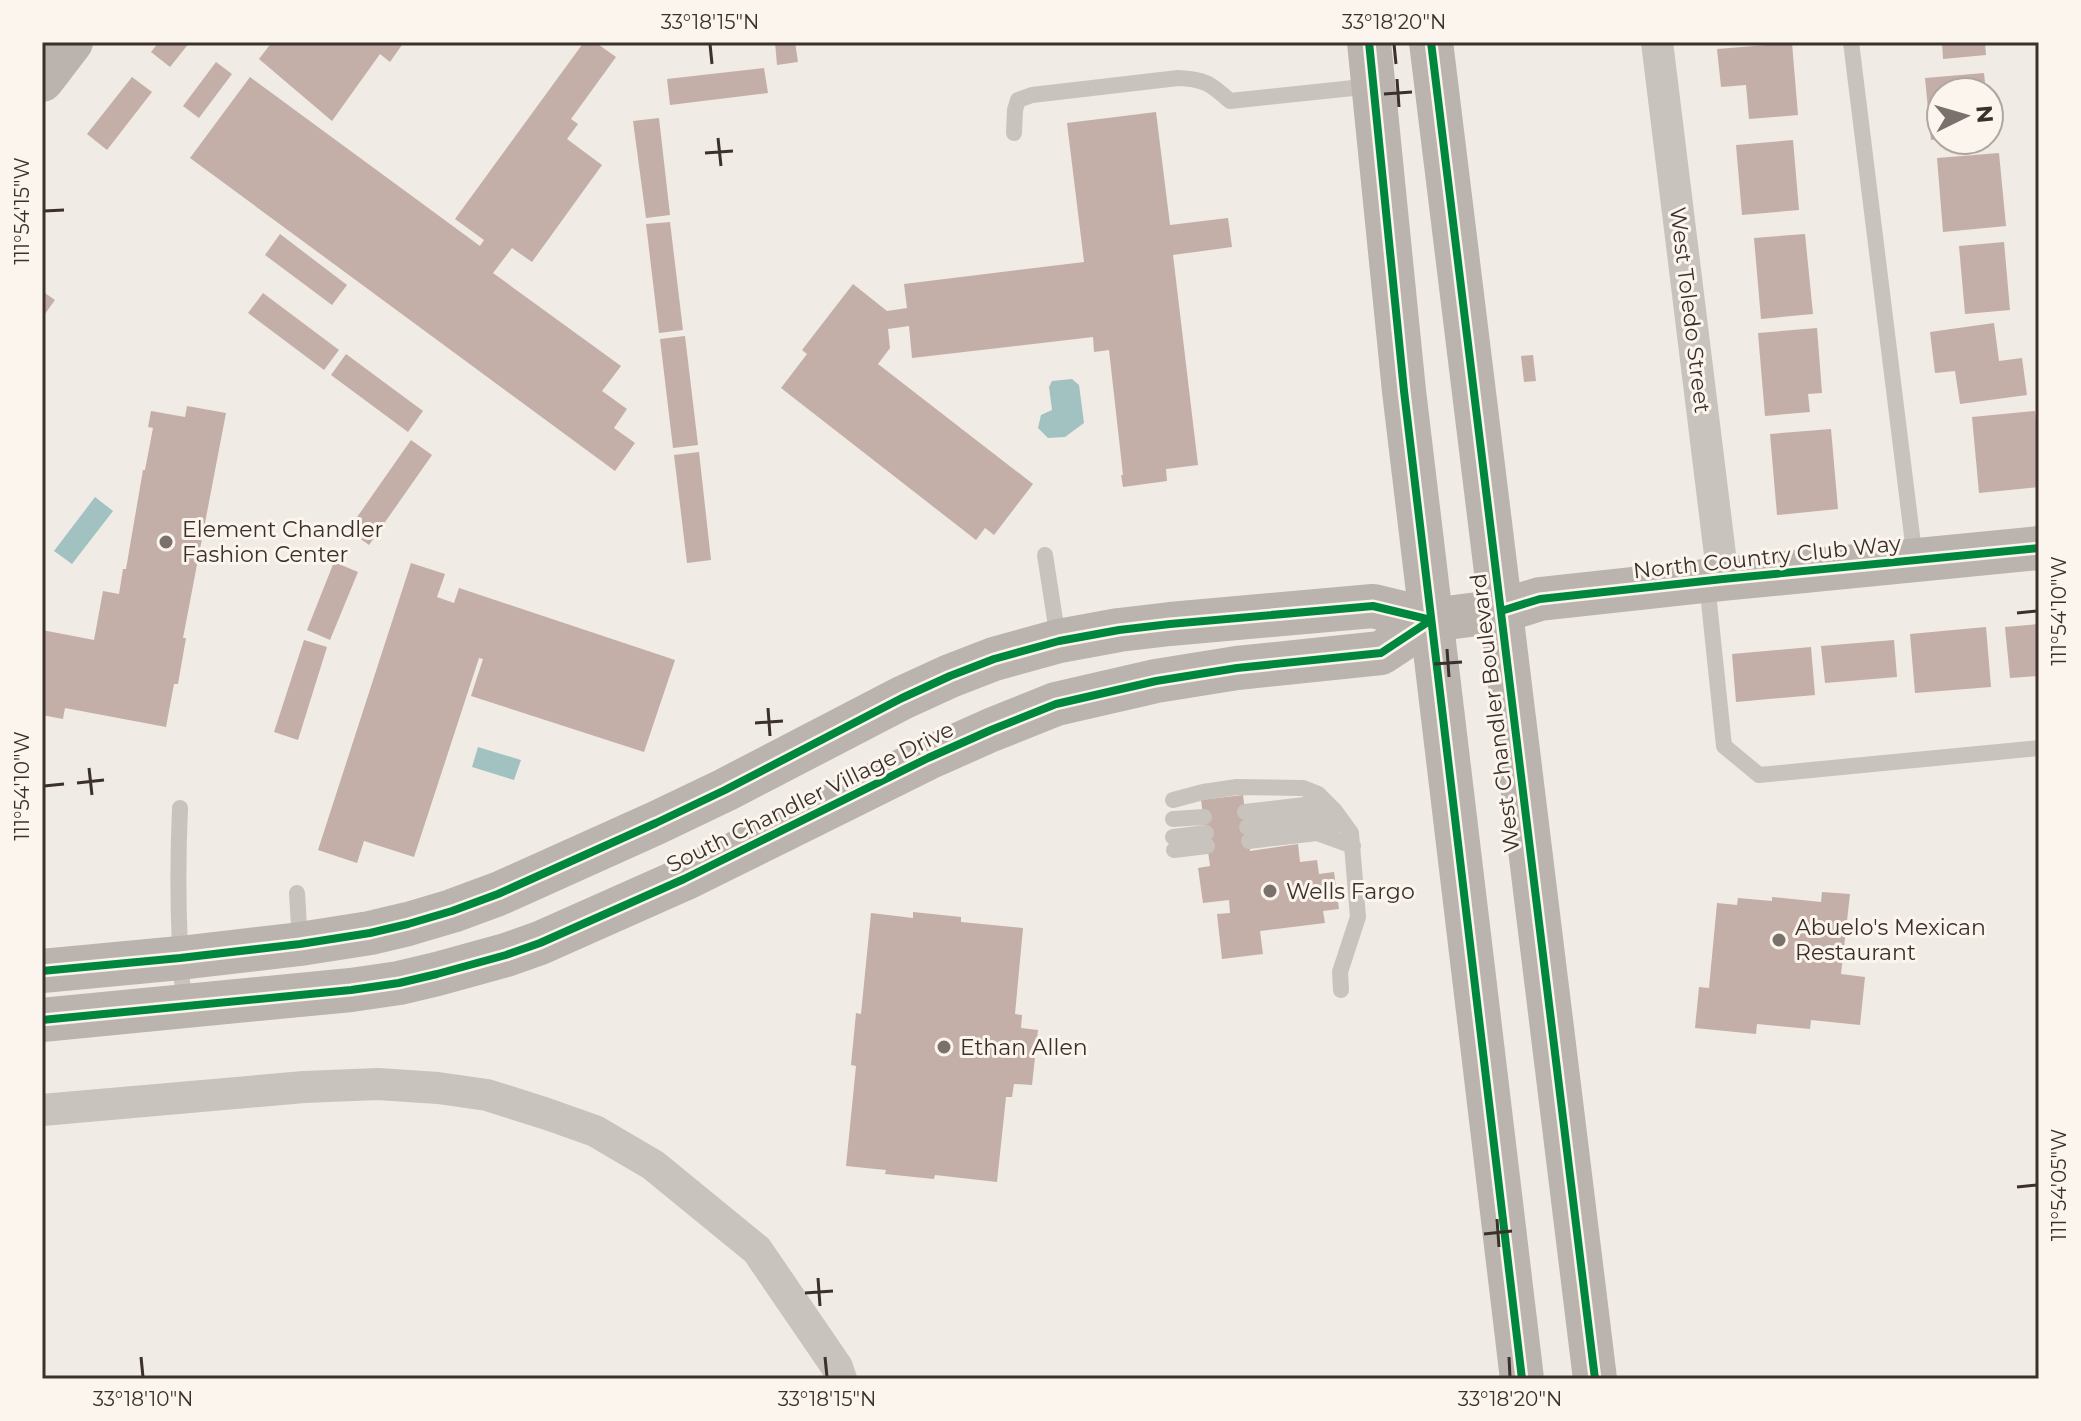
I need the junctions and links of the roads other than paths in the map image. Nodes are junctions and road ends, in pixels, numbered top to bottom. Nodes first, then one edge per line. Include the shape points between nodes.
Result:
1 (71, 42) edge
2 (1369, 42) edge
3 (1431, 42) edge
4 (1657, 42) edge
5 (1851, 42) edge
6 (42, 80) edge
7 (1374, 85) junction
8 (1014, 133) dead end
9 (2039, 548) edge
10 (1045, 555) dead end
11 (1915, 560) junction
12 (1715, 580) junction
13 (1501, 611) junction
14 (1431, 620) junction
15 (1059, 641) junction
16 (1088, 696) junction
17 (2039, 748) edge
18 (1173, 800) dead end
19 (180, 808) dead end
20 (1335, 811) junction
21 (1173, 819) dead end
22 (1346, 826) junction
23 (1247, 827) junction
24 (1174, 844) dead end
25 (1353, 846) junction
26 (297, 893) dead end
27 (300, 944) junction
28 (180, 958) junction
29 (42, 971) edge
30 (1341, 990) dead end
31 (184, 1007) junction
32 (42, 1020) edge
33 (42, 1110) edge
34 (841, 1379) edge
35 (1522, 1379) edge
36 (1595, 1379) edge

1 - 6 street
2 - 7 street
3 - 13 street, West Chandler Boulevard
4 - 12 street, West Toledo Street
5 - 11 lane
7 - 8 lane via 1230,101 1210,83 1178,78 1032,95 1018,100
7 - 14 street
9 - 11 street, North Country Club Way
10 - 15 lane
11 - 12 street, North Country Club Way
12 - 13 street, North Country Club Way via 1540,599
12 - 17 lane via 1724,746 1759,775
13 - 14 street, North Country Club Way
13 - 36 street, West Chandler Boulevard
14 - 15 street, South Chandler Village Drive via 1373,606 1119,630
14 - 16 street, South Chandler Village Drive via 1381,653 1237,668
14 - 35 street
15 - 16 street
15 - 27 street, South Chandler Village Drive via 950,676 711,797 498,894 408,924
16 - 31 street, South Chandler Village Drive via 953,747 611,913 506,955 399,983
18 - 20 lane via 1237,787 1303,788
19 - 28 lane
20 - 22 lane
20 - 23 lane via 1313,804
21 - 24 lane via 1206,832
22 - 23 lane via 1323,819
22 - 25 lane
23 - 25 lane via 1317,833
25 - 30 lane via 1358,917 1340,972
26 - 27 lane
27 - 28 street, South Chandler Village Drive
28 - 29 street, South Chandler Village Drive
28 - 31 lane
31 - 32 street, South Chandler Village Drive
33 - 34 street via 378,1084 487,1095 547,1114 595,1131 653,1165 757,1250

